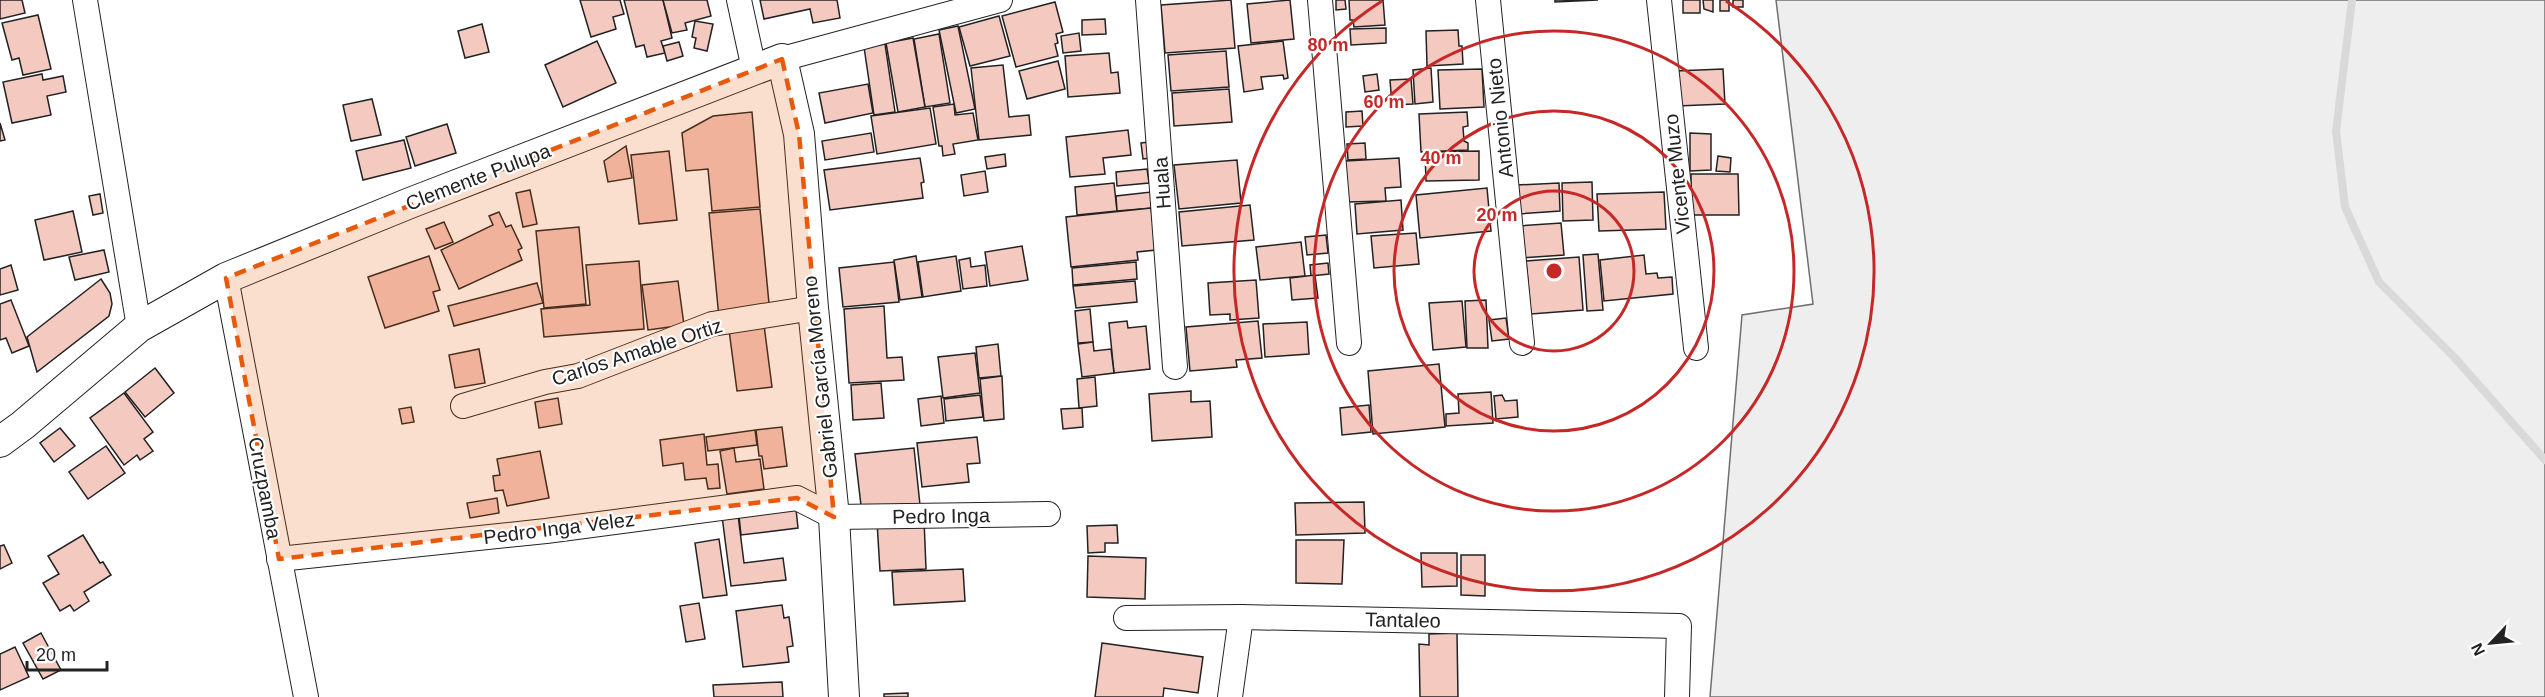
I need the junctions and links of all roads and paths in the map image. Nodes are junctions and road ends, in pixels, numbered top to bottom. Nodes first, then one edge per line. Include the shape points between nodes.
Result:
1 (85, 0) edge
2 (740, 0) edge
3 (1000, 0) edge
4 (1148, 0) edge
5 (1320, 0) edge
6 (1488, 0) edge
7 (1659, 0) edge
8 (782, 59) junction
9 (754, 69) junction
10 (226, 278) junction
11 (813, 308) junction
12 (140, 327) junction
13 (1349, 343) dead end
14 (1522, 344) dead end
15 (1696, 348) dead end
16 (1175, 367) dead end
17 (463, 406) dead end
18 (0, 442) edge
19 (1048, 514) dead end
20 (834, 518) junction
21 (279, 559) junction
22 (1241, 617) junction
23 (1126, 618) dead end
24 (306, 697) edge
25 (844, 697) edge
26 (1230, 697) edge
27 (1677, 697) edge

1 - 12 street
2 - 9 street
3 - 8 street, Clemente Pulupa
4 - 16 street, Huala
5 - 13 street
6 - 14 street, Antonio Nieto
7 - 15 street, Vicente Muzo
8 - 9 street, Clemente Pulupa
8 - 11 street, Gabriel García Moreno via 799,134
9 - 10 street, Clemente Pulupa
10 - 12 street, Clemente Pulupa
10 - 21 street, Cruzpamba
11 - 17 street, Carlos Amable Ortiz via 712,324 578,376
11 - 20 street, Gabriel García Moreno
12 - 18 street, Clemente Pulupa
19 - 20 street, Pedro Inga
20 - 21 street, Pedro Inga Velez via 797,498 546,531
20 - 25 street, Gabriel García Moreno
21 - 24 street, Cruzpamba
22 - 23 street, Tantaleo
22 - 26 street
22 - 27 street, Tantaleo via 1678,626

